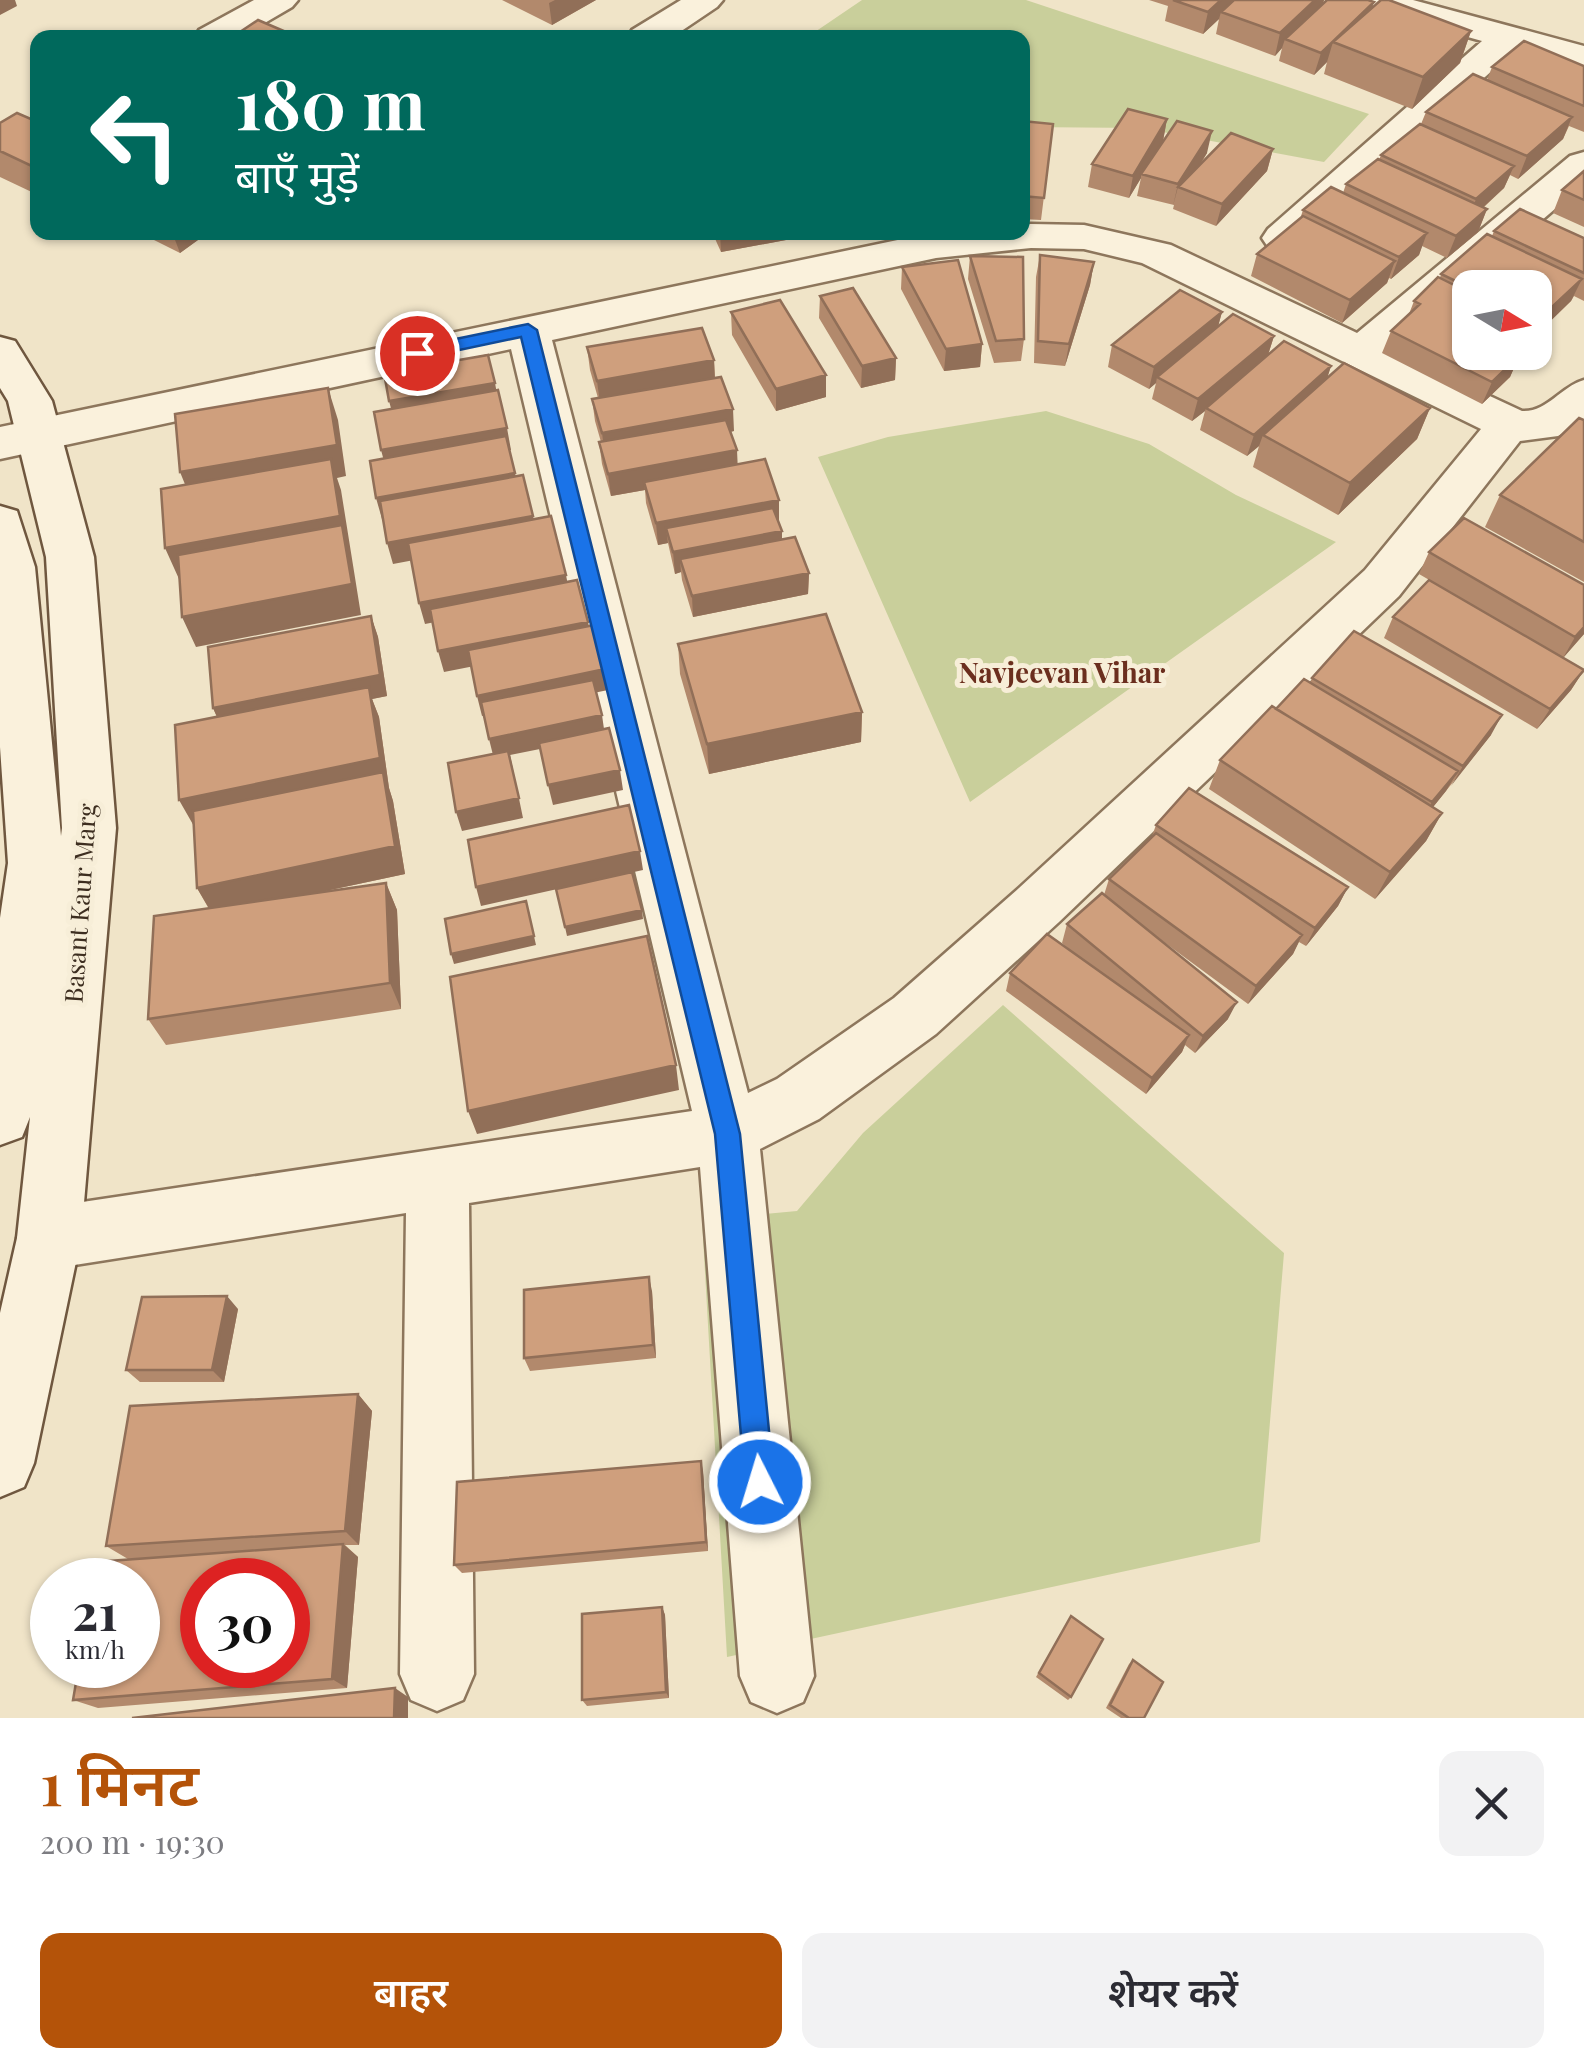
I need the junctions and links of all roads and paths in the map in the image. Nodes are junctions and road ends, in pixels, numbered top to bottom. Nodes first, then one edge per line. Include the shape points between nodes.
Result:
1 (280, 0) edge
2 (704, 0) edge
3 (1388, 2) edge
4 (226, 30) edge
5 (657, 30) edge
6 (1508, 38) junction
7 (1584, 58) edge
8 (1584, 164) edge
9 (1030, 236) edge
10 (988, 240) edge
11 (1227, 285) junction
12 (528, 330) junction
13 (0, 350) edge
14 (1363, 351) junction
15 (1584, 395) edge
16 (1510, 424) junction
17 (19, 437) edge
18 (0, 523) edge
19 (0, 1118) edge
20 (728, 1134) junction
21 (438, 1179) junction
22 (48, 1238) junction
23 (0, 1463) edge
24 (437, 1674) dead end
25 (778, 1676) dead end

1 - 4 street
2 - 5 street
3 - 6 street
6 - 7 street
6 - 11 street
8 - 14 street
9 - 11 street via 1118,243
10 - 12 street via 936,245
11 - 14 street
12 - 17 street
12 - 20 street
13 - 17 street, Basant Kaur Marg via 30,401
14 - 16 street
15 - 16 street via 1543,428
16 - 20 street via 1382,583 1011,930 915,1016 798,1098
17 - 22 street, Basant Kaur Marg via 70,558 89,828
18 - 19 street, Basant Kaur Marg via 11,567 36,863
20 - 21 street
20 - 25 street
21 - 22 street
21 - 24 street
22 - 23 street, Basant Kaur Marg

